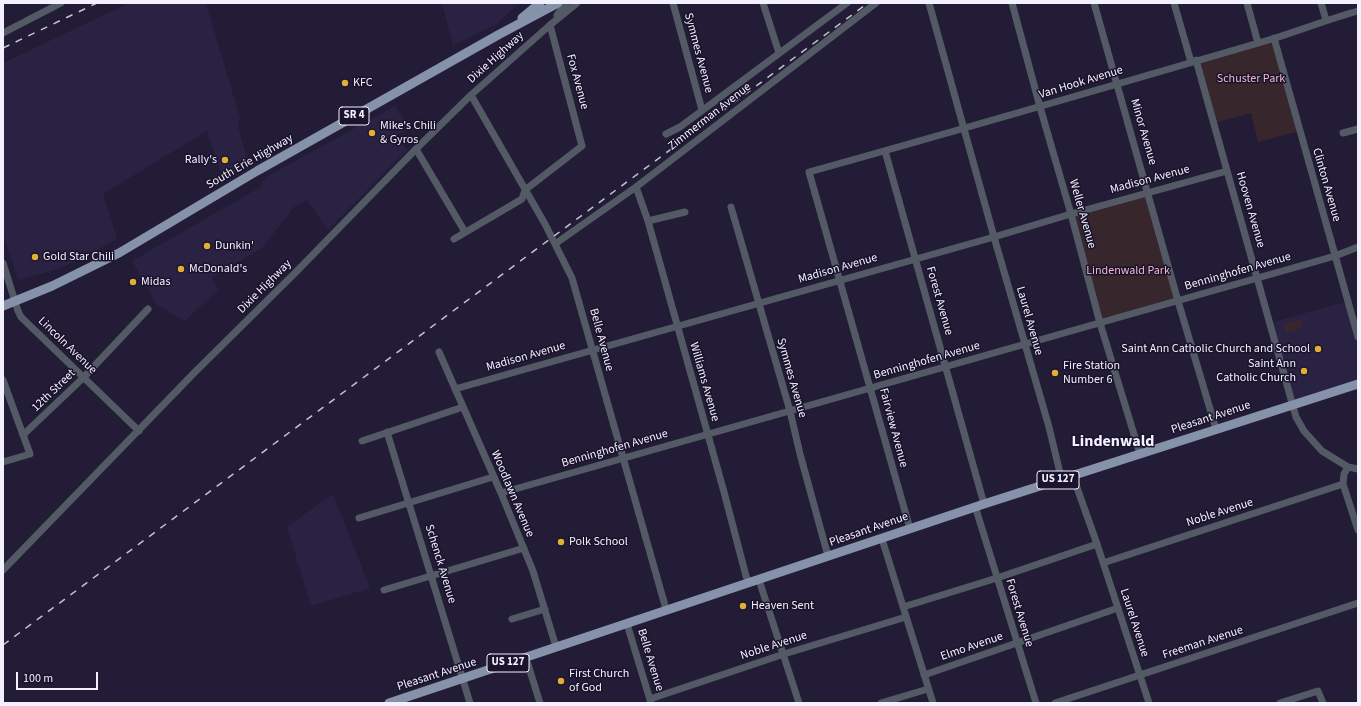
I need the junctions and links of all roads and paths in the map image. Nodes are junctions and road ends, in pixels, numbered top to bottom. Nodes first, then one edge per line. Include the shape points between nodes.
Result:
1 (61, 3) edge
2 (540, 3) edge
3 (558, 3) edge
4 (566, 3) edge
5 (577, 3) edge
6 (673, 3) edge
7 (763, 3) edge
8 (876, 3) edge
9 (929, 3) edge
10 (1012, 3) edge
11 (1094, 3) edge
12 (1174, 3) edge
13 (1247, 3) edge
14 (1321, 3) edge
15 (845, 4) edge
16 (1358, 11) edge
17 (1326, 20) junction
18 (550, 25) junction
19 (505, 31) junction
20 (3, 33) edge
21 (1274, 38) junction
22 (1258, 43) junction
23 (779, 54) junction
24 (1194, 61) junction
25 (1117, 84) junction
26 (471, 95) junction
27 (1040, 107) junction
28 (702, 110) junction
29 (964, 128) junction
30 (1358, 128) edge
31 (666, 134) dead end
32 (1343, 134) dead end
33 (416, 149) junction
34 (884, 151) junction
35 (1227, 170) junction
36 (809, 172) joint
37 (636, 187) junction
38 (525, 190) junction
39 (1148, 192) junction
40 (731, 208) dead end
41 (685, 212) dead end
42 (1071, 214) junction
43 (648, 221) junction
44 (465, 232) junction
45 (994, 237) junction
46 (454, 239) dead end
47 (555, 244) junction
48 (1358, 247) edge
49 (1335, 256) junction
50 (916, 258) junction
51 (3, 263) edge
52 (1257, 278) junction
53 (840, 280) junction
54 (1178, 301) junction
55 (15, 302) junction
56 (758, 303) junction
57 (3, 306) edge
58 (148, 309) dead end
59 (1100, 323) junction
60 (677, 326) junction
61 (1358, 337) edge
62 (1025, 345) junction
63 (592, 350) junction
64 (439, 352) dead end
65 (946, 367) junction
66 (83, 378) junction
67 (4, 384) edge
68 (1358, 384) edge
69 (871, 388) junction
70 (456, 389) junction
71 (1292, 404) junction
72 (463, 407) junction
73 (790, 411) junction
74 (1216, 429) junction
75 (139, 431) junction
76 (387, 432) junction
77 (707, 434) junction
78 (23, 435) junction
79 (362, 441) dead end
80 (1140, 454) junction
81 (622, 458) junction
82 (3, 462) edge
83 (1348, 467) junction
84 (1358, 469) edge
85 (493, 477) junction
86 (1067, 477) junction
87 (1343, 484) junction
88 (501, 493) junction
89 (409, 503) junction
90 (979, 505) junction
91 (359, 518) dead end
92 (910, 529) junction
93 (1358, 530) edge
94 (882, 539) junction
95 (1097, 544) junction
96 (524, 548) junction
97 (828, 556) junction
98 (1103, 563) junction
99 (3, 570) edge
100 (432, 575) junction
101 (997, 578) junction
102 (759, 580) junction
103 (749, 583) junction
104 (384, 590) dead end
105 (1358, 603) edge
106 (903, 607) junction
107 (545, 608) junction
108 (1118, 608) junction
109 (666, 609) junction
110 (906, 617) junction
111 (512, 619) dead end
112 (627, 624) junction
113 (1016, 643) junction
114 (556, 647) junction
115 (784, 654) junction
116 (526, 658) junction
117 (924, 675) junction
118 (1140, 675) junction
119 (463, 679) junction
120 (928, 689) junction
121 (650, 701) edge
122 (390, 703) edge
123 (470, 703) edge
124 (540, 703) edge
125 (799, 703) edge
126 (882, 703) edge
127 (933, 703) edge
128 (1036, 703) edge
129 (1055, 703) edge
130 (1149, 703) edge
131 (1280, 703) edge
132 (1323, 703) edge

1 - 20 street
2 - 19 main road, South Erie Highway / SR 4
3 - 19 main road, South Erie Highway / SR 4
4 - 18 street, Dixie Highway
5 - 18 street, Dixie Highway
6 - 28 street, Symmes Avenue
7 - 23 street
8 - 37 street, Zimmerman Avenue
9 - 29 street, Laurel Avenue
10 - 27 street, Weller Avenue
11 - 25 street, Minor Avenue
12 - 24 street, Hooven Avenue
13 - 22 street
14 - 17 street
15 - 23 street, Zimmerman Avenue
16 - 17 street, Van Hook Avenue
17 - 21 street, Van Hook Avenue
18 - 26 street, Dixie Highway
18 - 38 street, Fox Avenue via 582,146
19 - 55 main road, South Erie Highway / SR 4 via 257,171 119,253
21 - 22 street, Van Hook Avenue
21 - 49 street, Clinton Avenue
22 - 24 street, Van Hook Avenue
23 - 28 street, Zimmerman Avenue
24 - 25 street, Van Hook Avenue
24 - 35 street, Hooven Avenue
25 - 27 street, Van Hook Avenue
25 - 39 street, Minor Avenue
26 - 33 street, Dixie Highway
26 - 38 street, Belle Avenue
27 - 29 street, Van Hook Avenue
27 - 42 street, Weller Avenue
28 - 31 street, Zimmerman Avenue
29 - 34 street, Van Hook Avenue
29 - 45 street, Laurel Avenue
30 - 32 street
33 - 44 street
33 - 75 street, Dixie Highway
34 - 36 street, Van Hook Avenue
34 - 50 street, Forest Avenue
35 - 39 street, Madison Avenue
35 - 52 street, Hooven Avenue
36 - 53 street, Fairview Avenue
37 - 43 street, Williams Avenue
37 - 47 street, Zimmerman Avenue
38 - 44 street via 522,199
38 - 47 street, Belle Avenue
39 - 42 street, Madison Avenue
39 - 54 street, Minor Avenue
40 - 56 street, Symmes Avenue
41 - 43 street
42 - 45 street, Madison Avenue
42 - 59 street, Weller Avenue
43 - 60 street, Williams Avenue
44 - 46 street
45 - 50 street, Madison Avenue
45 - 62 street, Laurel Avenue
47 - 63 street, Belle Avenue via 572,278
48 - 49 street, Benninghofen Avenue
49 - 52 street, Benninghofen Avenue
49 - 61 street, Clinton Avenue
50 - 53 street, Madison Avenue
50 - 65 street, Forest Avenue
51 - 55 street, Lincoln Avenue
52 - 54 street, Benninghofen Avenue
52 - 71 street, Hooven Avenue
53 - 56 street, Madison Avenue
53 - 69 street, Fairview Avenue
54 - 59 street, Benninghofen Avenue
54 - 74 street, Minor Avenue
55 - 57 main road, South Erie Highway / SR 4
55 - 66 street, Lincoln Avenue via 21,317
56 - 60 street, Madison Avenue
56 - 73 street, Symmes Avenue
58 - 66 street, 12th Street
59 - 62 street, Benninghofen Avenue
59 - 80 street, Weller Avenue
60 - 63 street, Madison Avenue
60 - 77 street, Williams Avenue
62 - 65 street, Benninghofen Avenue
62 - 86 street, Laurel Avenue via 1060,473
63 - 70 street, Madison Avenue
63 - 81 street, Belle Avenue
64 - 70 street, Woodlawn Avenue
65 - 69 street, Benninghofen Avenue
65 - 90 street, Forest Avenue
66 - 75 street, Lincoln Avenue
66 - 78 street, 12th Street
67 - 78 street
68 - 71 main road, Pleasant Avenue / US 127
69 - 73 street, Benninghofen Avenue
69 - 92 street, Fairview Avenue
70 - 72 street, Woodlawn Avenue
71 - 74 main road, Pleasant Avenue / US 127
71 - 83 street, Hooven Avenue via 1304,431 1322,450
72 - 76 street
72 - 85 street, Woodlawn Avenue
73 - 77 street, Benninghofen Avenue
73 - 97 street, Symmes Avenue
74 - 80 main road, Pleasant Avenue / US 127
75 - 99 street, Dixie Highway
76 - 79 street
76 - 89 street, Schenck Avenue
77 - 81 street, Benninghofen Avenue
77 - 103 street, Williams Avenue
78 - 82 street via 30,454
80 - 86 main road, Pleasant Avenue / US 127
81 - 88 street, Benninghofen Avenue
81 - 109 street, Belle Avenue
83 - 84 street
83 - 87 street
85 - 88 street, Woodlawn Avenue
85 - 89 street
86 - 90 main road, Pleasant Avenue / US 127
86 - 95 street, Laurel Avenue via 1075,482
87 - 93 street
87 - 98 street, Noble Avenue
88 - 96 street, Woodlawn Avenue
89 - 91 street
89 - 100 street, Schenck Avenue
90 - 92 main road, Pleasant Avenue / US 127
90 - 101 street, Forest Avenue
92 - 94 main road, Pleasant Avenue / US 127
94 - 97 main road, Pleasant Avenue / US 127
94 - 106 street
95 - 98 street, Laurel Avenue
95 - 101 street
96 - 100 street
96 - 107 street, Woodlawn Avenue
97 - 102 main road, Pleasant Avenue / US 127
98 - 108 street, Laurel Avenue
100 - 104 street
100 - 119 street, Schenck Avenue
101 - 106 street
101 - 113 street, Forest Avenue
102 - 103 main road, Pleasant Avenue / US 127
102 - 115 street
103 - 109 main road, Pleasant Avenue / US 127
105 - 118 street, Freeman Avenue
106 - 110 street
107 - 111 street
107 - 114 street, Woodlawn Avenue
108 - 113 street, Elmo Avenue
108 - 118 street, Laurel Avenue
109 - 112 main road, Pleasant Avenue / US 127
110 - 115 street, Noble Avenue
110 - 117 street
112 - 114 main road, Pleasant Avenue / US 127
112 - 121 street, Belle Avenue
113 - 117 street, Elmo Avenue
113 - 128 street, Forest Avenue
114 - 116 main road, Pleasant Avenue / US 127
115 - 121 street, Noble Avenue
115 - 125 street
116 - 119 main road, Pleasant Avenue / US 127
116 - 124 street
117 - 120 street
118 - 129 street, Freeman Avenue
118 - 130 street, Laurel Avenue
119 - 122 main road, Pleasant Avenue / US 127
119 - 123 street, Schenck Avenue
120 - 126 street
120 - 127 street
131 - 132 street via 1318,691

